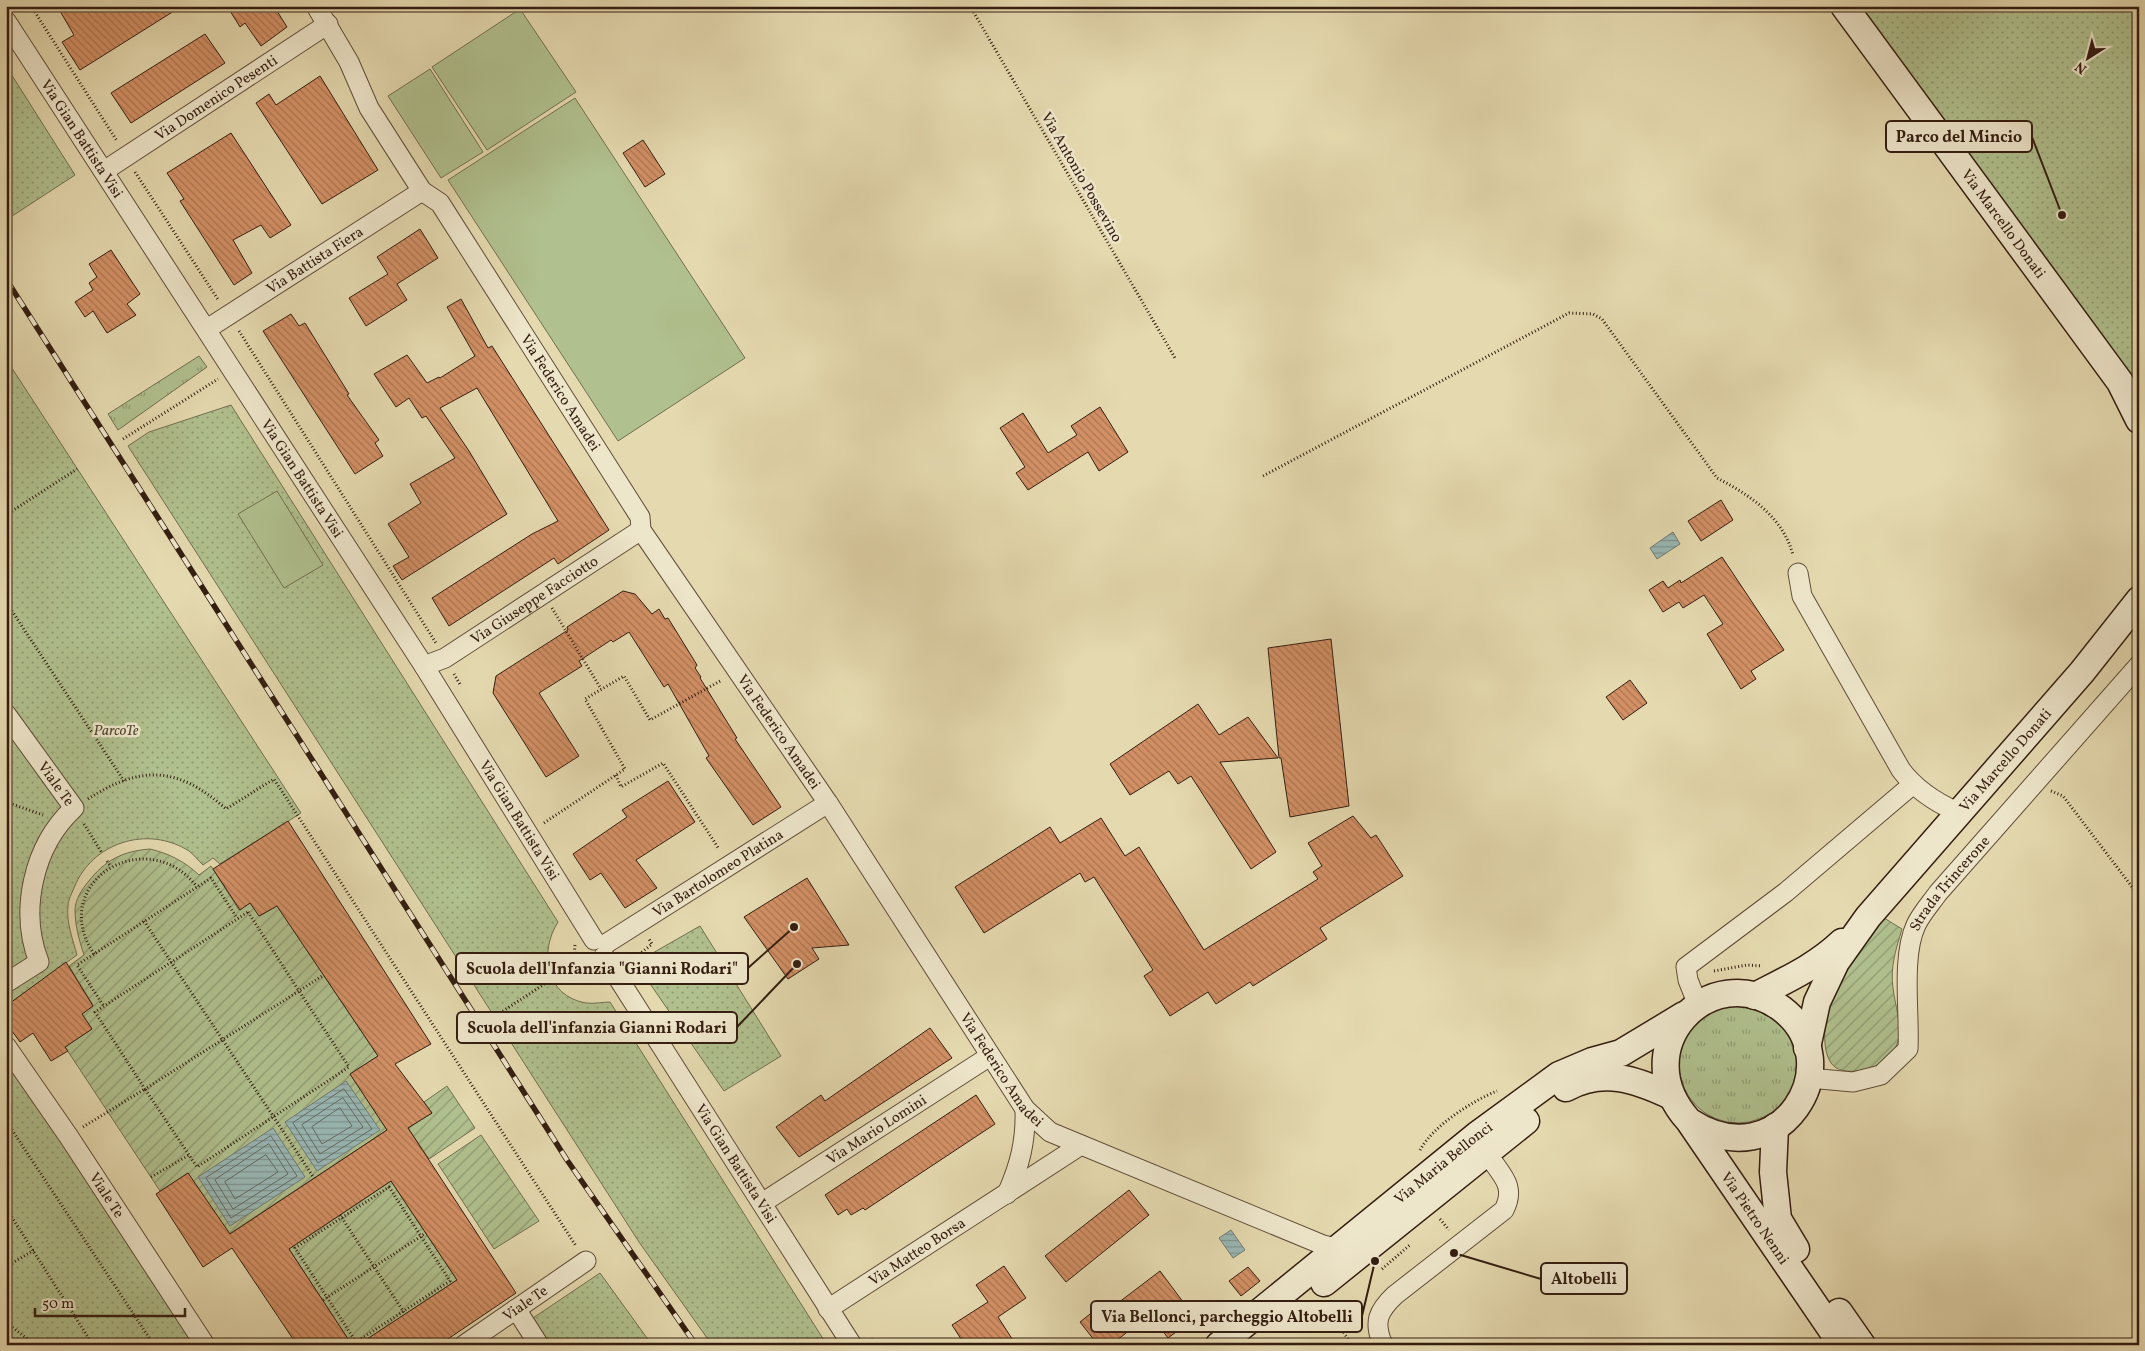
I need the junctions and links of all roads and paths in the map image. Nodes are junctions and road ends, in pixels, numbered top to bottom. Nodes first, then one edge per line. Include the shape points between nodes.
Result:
1 (316, 6) edge
2 (970, 6) edge
3 (1844, 6) edge
4 (6, 21) edge
5 (328, 24) junction
6 (104, 171) junction
7 (422, 190) junction
8 (207, 329) junction
9 (242, 337) dead end
10 (221, 350) junction
11 (1176, 358) dead end
12 (2139, 420) edge
13 (123, 439) dead end
14 (77, 469) dead end
15 (1263, 476) dead end
16 (6, 516) edge
17 (641, 530) junction
18 (1798, 573) joint
19 (544, 594) junction
20 (2139, 600) edge
21 (6, 602) edge
22 (2139, 665) edge
23 (424, 666) junction
24 (737, 671) junction
25 (601, 689) junction
26 (6, 714) edge
27 (616, 775) junction
28 (124, 781) junction
29 (2035, 784) junction
30 (1912, 785) junction
31 (6, 802) edge
32 (828, 803) junction
33 (74, 808) junction
34 (1958, 812) junction
35 (60, 821) junction
36 (541, 825) dead end
37 (102, 852) dead end
38 (107, 861) dead end
39 (730, 865) junction
40 (111, 867) junction
41 (197, 887) junction
42 (2139, 896) edge
43 (1868, 917) junction
44 (237, 918) junction
45 (144, 921) junction
46 (602, 947) junction
47 (94, 954) junction
48 (171, 960) junction
49 (578, 962) dead end
50 (322, 976) dead end
51 (6, 983) edge
52 (299, 991) junction
53 (1755, 996) junction
54 (103, 1006) junction
55 (1692, 1009) junction
56 (494, 1017) dead end
57 (223, 1039) junction
58 (6, 1046) edge
59 (1807, 1048) junction
60 (990, 1056) junction
61 (1809, 1078) junction
62 (144, 1090) junction
63 (1671, 1096) junction
64 (1025, 1109) junction
65 (104, 1114) dead end
66 (275, 1117) junction
67 (6, 1121) edge
68 (1690, 1121) junction
69 (1775, 1128) junction
70 (1081, 1145) junction
71 (1486, 1152) junction
72 (188, 1155) junction
73 (151, 1177) dead end
74 (314, 1178) dead end
75 (1007, 1194) junction
76 (762, 1203) junction
77 (6, 1208) edge
78 (341, 1216) junction
79 (1400, 1224) junction
80 (426, 1233) dead end
81 (421, 1236) junction
82 (34, 1250) junction
83 (1337, 1250) junction
84 (586, 1261) joint
85 (6, 1267) edge
86 (374, 1267) junction
87 (325, 1299) junction
88 (828, 1308) junction
89 (516, 1309) junction
90 (404, 1313) junction
91 (7, 1323) edge
92 (35, 1345) edge
93 (94, 1345) edge
94 (154, 1345) edge
95 (205, 1345) edge
96 (464, 1345) edge
97 (539, 1345) edge
98 (852, 1345) edge
99 (1218, 1345) edge
100 (1245, 1345) edge
101 (1383, 1345) edge
102 (1842, 1345) edge
103 (1862, 1345) edge

1 - 5 street, Via Federico Amadei
2 - 11 path, Via Antonio Possevino
3 - 12 street, Via Marcello Donati via 2120,382
4 - 6 street, Via Gian Battista Visi
5 - 6 street, Via Domenico Pesenti
5 - 7 street, Via Federico Amadei via 369,108
6 - 8 street, Via Gian Battista Visi
7 - 8 street, Via Battista Fiera
7 - 17 street, Via Federico Amadei via 440,204 640,517
8 - 10 street, Via Gian Battista Visi
9 - 10 path
10 - 13 path via 206,360 218,379
10 - 23 street, Via Gian Battista Visi
14 - 16 path
15 - 18 path via 1569,313 1593,314 1602,319 1717,478 1742,491 1772,516 1789,538
17 - 19 street, Via Giuseppe Facciotto
17 - 24 street, Via Federico Amadei
18 - 30 street via 1802,596
19 - 23 street, Via Giuseppe Facciotto via 445,658
19 - 25 path
20 - 34 street, Via Marcello Donati via 2082,672
21 - 28 path
22 - 29 street, Strada Trincerone
23 - 46 street, Via Gian Battista Visi
24 - 25 path via 650,720 624,676
24 - 32 street, Via Federico Amadei
25 - 27 path via 585,698 625,769
26 - 33 street, Viale Te
27 - 36 path
27 - 39 path via 621,787 663,763
28 - 33 path
28 - 84 path via 147,775 175,776 207,792 226,809 274,779
29 - 42 path via 2063,796
29 - 61 street, Strada Trincerone via 1938,892 1915,926 1906,991 1910,1021 1908,1049 1881,1075 1853,1082
30 - 34 street via 1939,804
30 - 55 street via 1786,892 1686,967
31 - 35 path
32 - 39 street, Via Bartolomeo Platina
32 - 60 street, Via Federico Amadei
33 - 35 street, Viale Te
33 - 37 path
34 - 43 street, Via Marcello Donati
35 - 51 street, Viale Te via 37,866 29,906 32,944 39,962
38 - 40 path
39 - 46 street, Via Bartolomeo Platina
40 - 41 path via 135,858 158,860
40 - 47 path via 92,886 80,910 84,937
41 - 44 path via 211,878
41 - 45 path
43 - 53 street, Via Marcello Donati via 1829,954
43 - 59 street, Via Marcello Donati via 1836,962 1817,1002
44 - 48 path
44 - 52 path via 248,912
45 - 47 path
45 - 48 path
46 - 76 street, Via Gian Battista Visi
47 - 54 path via 77,965
48 - 54 path
48 - 57 path
49 - 56 path
50 - 52 path
52 - 57 path
52 - 66 path via 349,1067
53 - 55 street, Via Marcello Donati via 1730,994 1710,999
53 - 59 street, Via Marcello Donati via 1783,1010 1797,1025
54 - 62 path via 95,1012
55 - 63 street via 1672,1034 1667,1047 1666,1079
55 - 83 street, Via Maria Bellonci via 1621,1053 1559,1075 1478,1135
57 - 62 path
57 - 66 path
58 - 95 street, Viale Te
59 - 61 street, Via Marcello Donati
60 - 64 street, Via Federico Amadei
60 - 76 street, Via Mario Lomini
61 - 69 street, Via Marcello Donati via 1794,1111
62 - 65 path
62 - 72 path
63 - 68 street, Via Pietro Nenni
63 - 71 street, Via Maria Bellonci via 1628,1078 1582,1080 1564,1089
64 - 70 street, Via Federico Amadei via 1050,1132
64 - 75 street via 1023,1152
66 - 72 path via 197,1167
66 - 74 path
67 - 94 path
68 - 69 street, Via Marcello Donati via 1718,1136 1732,1138 1762,1134
68 - 102 street, Via Pietro Nenni
69 - 103 street, Via Pietro Nenni via 1773,1172 1778,1220 1805,1265
70 - 75 street, Via Matteo Borsa
70 - 83 street, Via Federico Amadei
71 - 79 street, Via Maria Bellonci
71 - 101 street via 1510,1188 1510,1198 1504,1210 1381,1308 1377,1331
72 - 73 path
75 - 88 street, Via Matteo Borsa
76 - 88 street, Via Gian Battista Visi
77 - 82 path
78 - 81 path via 389,1187
78 - 86 path
78 - 87 path via 294,1248
79 - 83 street via 1378,1230 1353,1249
79 - 100 street, Via Maria Bellonci
80 - 81 path
81 - 86 path
81 - 90 path via 450,1281
82 - 85 path
82 - 93 path
83 - 99 street, Via Maria Bellonci
84 - 89 street, Viale Te
86 - 87 path
86 - 90 path
87 - 90 path via 356,1342
88 - 98 street, Via Gian Battista Visi
89 - 96 street, Viale Te
89 - 97 street
91 - 92 path

